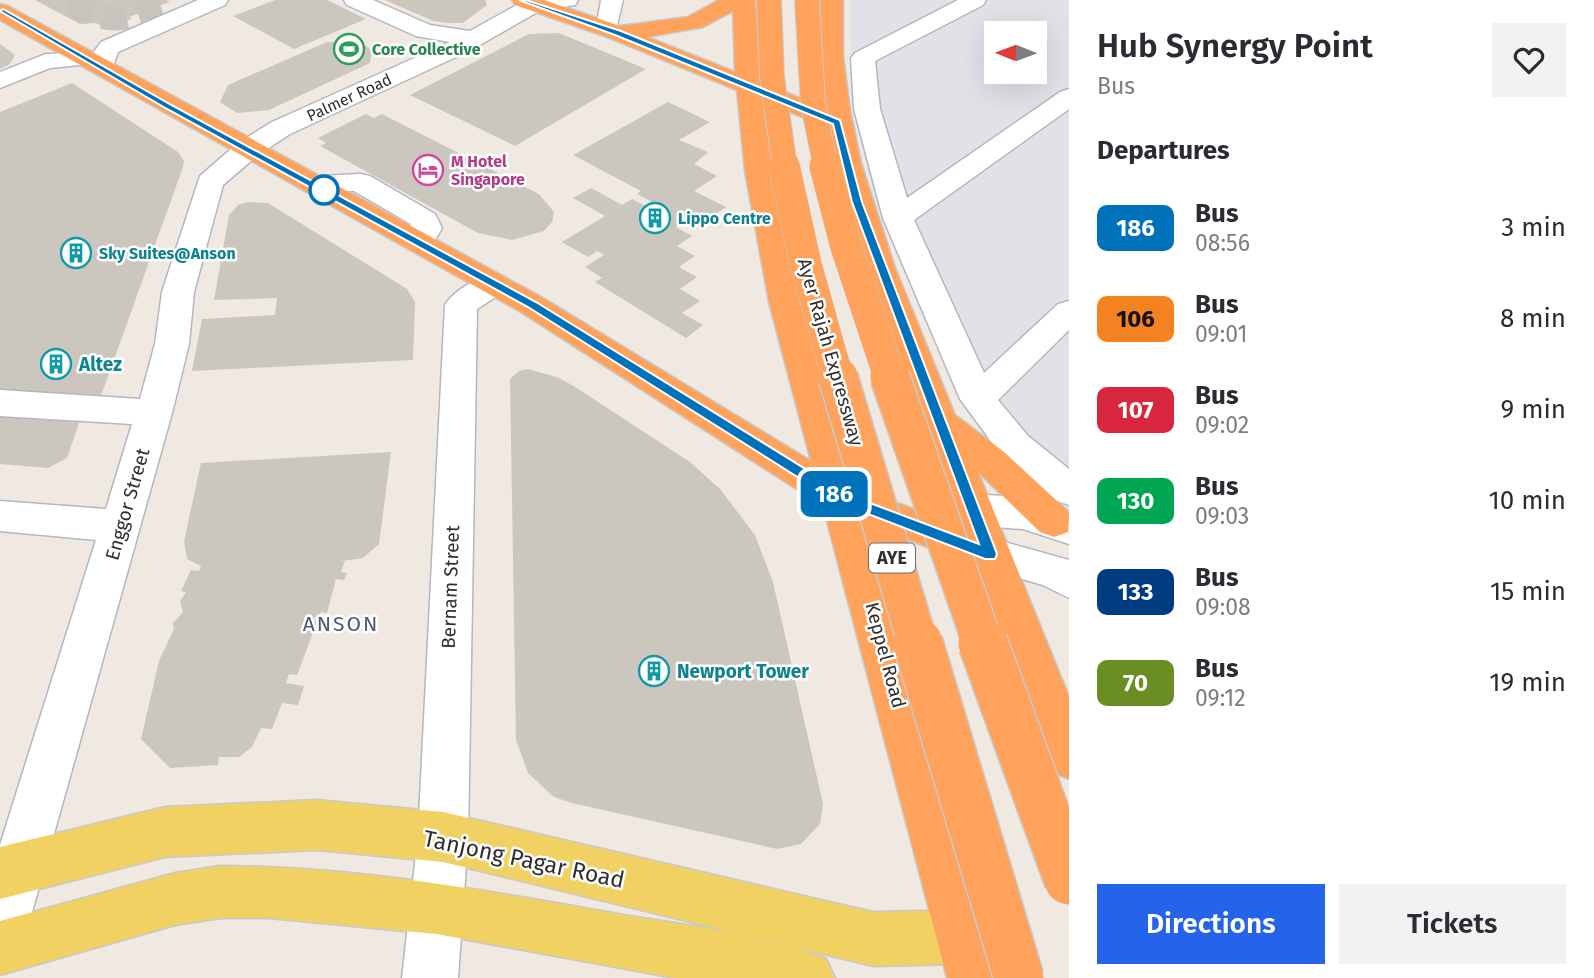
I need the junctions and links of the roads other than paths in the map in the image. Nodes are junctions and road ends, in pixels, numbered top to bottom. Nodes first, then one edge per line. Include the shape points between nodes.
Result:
1 (217, 0) edge
2 (355, 0) edge
3 (507, 0) edge
4 (567, 0) edge
5 (612, 0) edge
6 (732, 0) edge
7 (744, 0) edge
8 (769, 0) edge
9 (807, 0) edge
10 (832, 0) edge
11 (975, 0) edge
12 (529, 2) edge
13 (173, 8) edge
14 (0, 11) edge
15 (502, 23) junction
16 (612, 31) junction
17 (474, 39) junction
18 (53, 52) junction
19 (94, 62) junction
20 (0, 81) edge
21 (750, 86) junction
22 (1069, 97) edge
23 (837, 122) junction
24 (248, 149) junction
25 (312, 183) joint
26 (898, 218) junction
27 (419, 243) joint
28 (494, 284) junction
29 (1069, 311) edge
30 (978, 399) junction
31 (0, 403) edge
32 (153, 413) junction
33 (940, 423) junction
34 (841, 498) junction
35 (972, 508) junction
36 (1064, 513) edge
37 (0, 516) edge
38 (893, 519) junction
39 (120, 526) junction
40 (855, 546) junction
41 (990, 554) junction
42 (1069, 581) edge
43 (1069, 756) edge
44 (443, 837) junction
45 (9, 871) edge
46 (1069, 880) edge
47 (436, 908) junction
48 (0, 930) edge
49 (0, 948) edge
50 (969, 957) edge
51 (430, 978) edge
52 (807, 978) edge
53 (1019, 978) edge

1 - 13 street
2 - 17 street via 424,31
3 - 15 highway via 509,11
4 - 12 street, Palmer Road
5 - 16 street
6 - 16 highway via 716,14 698,21
7 - 21 highway, Keppel Road
8 - 53 highway, Ayer Rajah Expressway / AYE, bridge via 778,135 814,302
9 - 46 highway, bridge via 815,128 839,230
10 - 23 highway
11 - 26 street via 861,59 869,118
12 - 15 street, Palmer Road
12 - 16 highway
13 - 19 street via 109,47
14 - 18 highway
15 - 17 street, Palmer Road
16 - 21 highway
17 - 24 street, Palmer Road via 281,128
18 - 19 street
18 - 20 street
19 - 24 highway
21 - 23 highway
21 - 34 highway, Keppel Road via 760,171 785,302
22 - 26 street
23 - 33 highway via 857,202
24 - 25 highway
24 - 32 street, Enggor Street via 210,182 186,217 172,344
25 - 27 street via 360,182 425,220 427,229
26 - 30 street
27 - 28 highway
28 - 34 highway
28 - 44 street, Bernam Street via 461,305
29 - 30 street
30 - 36 street
31 - 32 street
32 - 39 street, Enggor Street
33 - 35 highway
33 - 36 highway
34 - 38 highway
34 - 40 highway, Keppel Road
35 - 36 street
35 - 38 street via 922,510
35 - 41 highway
37 - 39 street
38 - 40 street
38 - 41 highway
39 - 45 street, Enggor Street
40 - 50 highway, Keppel Road
41 - 42 street via 1055,572
41 - 43 highway
44 - 45 main road, Tanjong Pagar Road via 317,825 215,827 165,832
44 - 47 street, Bernam Street
44 - 50 main road, Tanjong Pagar Road via 873,939
45 - 48 street, Enggor Street
47 - 49 main road via 269,892 220,892 175,899
47 - 51 street, Bernam Street
47 - 52 main road

